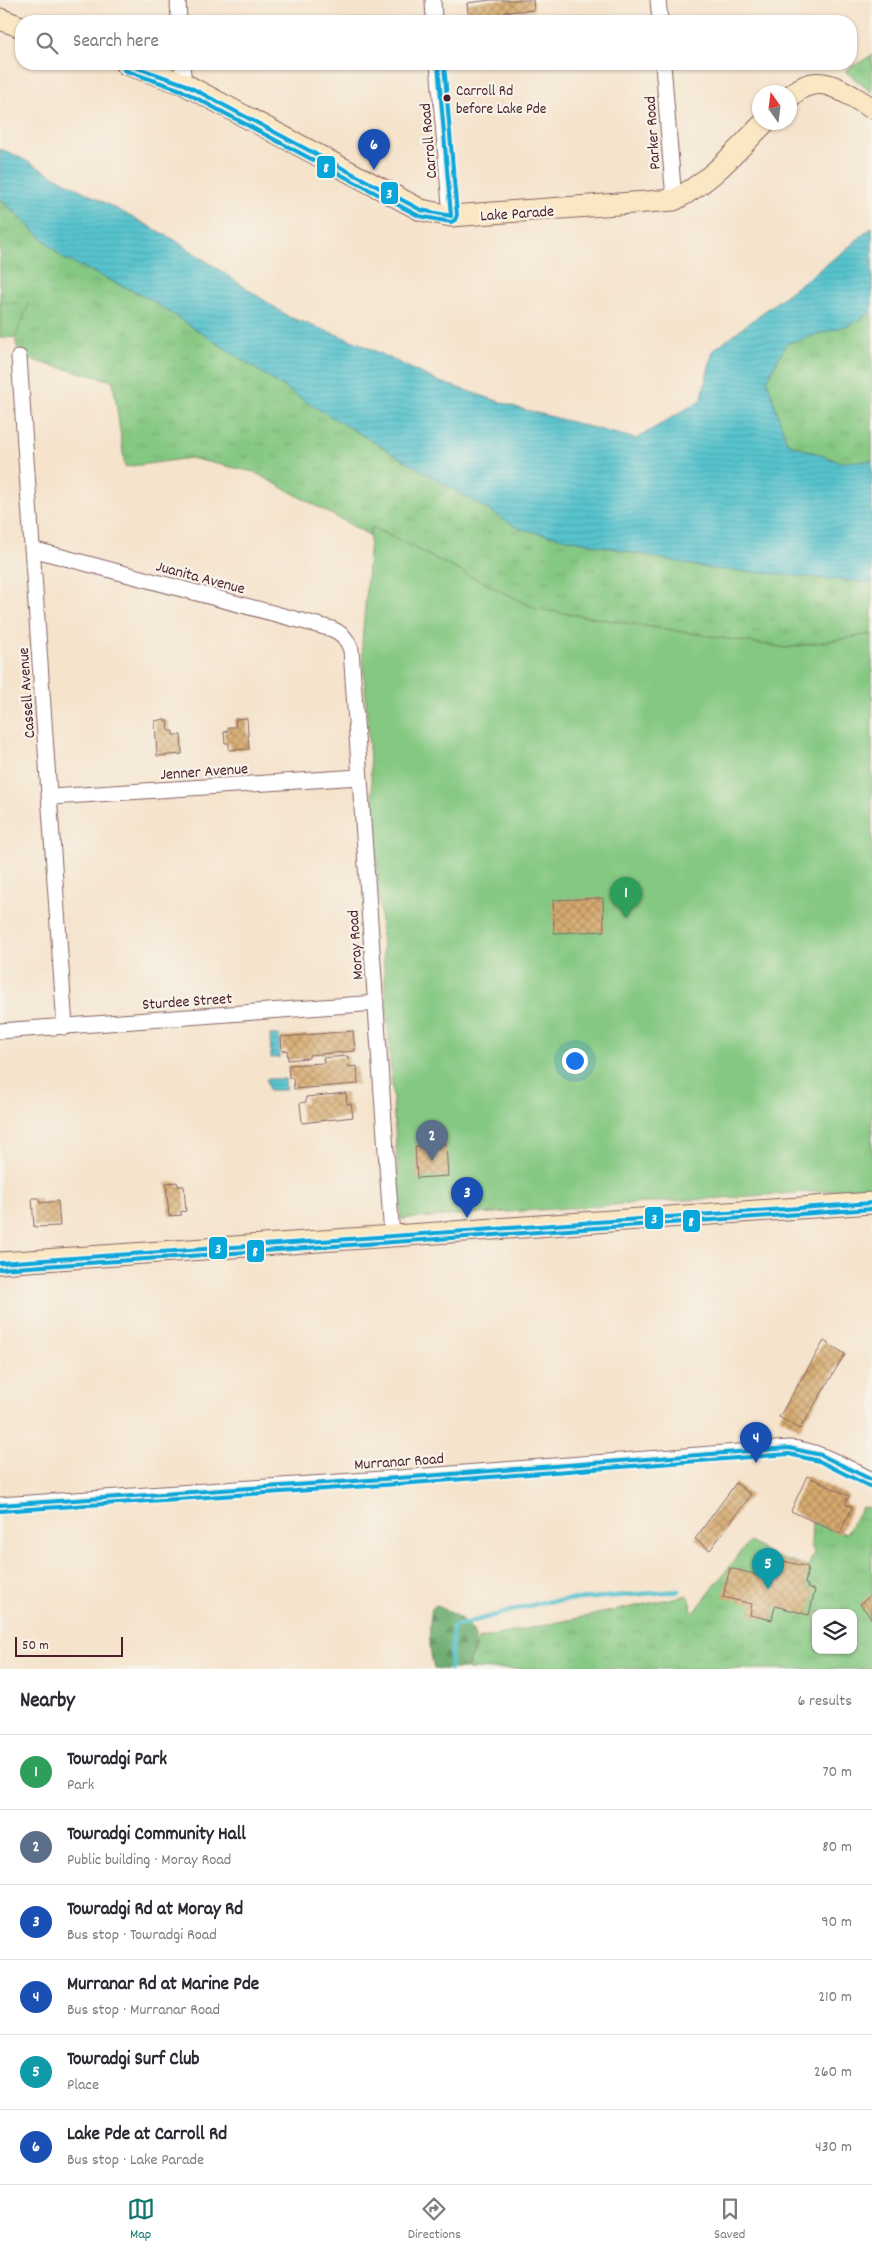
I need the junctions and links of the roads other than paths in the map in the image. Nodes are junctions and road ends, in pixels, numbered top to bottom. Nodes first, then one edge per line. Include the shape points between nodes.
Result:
1 (178, 0) edge
2 (433, 0) edge
3 (658, 0) edge
4 (179, 15) edge
5 (434, 15) edge
6 (659, 15) edge
7 (0, 19) edge
8 (15, 25) edge
9 (160, 70) edge
10 (439, 70) edge
11 (663, 70) edge
12 (183, 74) edge
13 (797, 91) edge
14 (872, 108) edge
15 (757, 130) edge
16 (674, 200) junction
17 (451, 216) junction
18 (19, 357) dead end
19 (32, 549) junction
20 (351, 650) joint
21 (359, 778) junction
22 (50, 797) junction
23 (376, 1003) junction
24 (65, 1027) junction
25 (0, 1031) edge
26 (872, 1203) edge
27 (392, 1237) junction
28 (0, 1263) edge
29 (872, 1480) edge
30 (0, 1505) edge

1 - 4 street
2 - 5 street
3 - 6 street
7 - 8 main road
9 - 12 main road, Lake Parade
10 - 17 street, Carroll Road
11 - 16 street, Parker Road
12 - 17 main road, Lake Parade via 408,203 432,213
13 - 14 main road via 807,83 821,82
15 - 16 main road, Lake Parade via 710,178
16 - 17 main road, Lake Parade
18 - 19 street, Cassell Avenue
19 - 20 street, Juanita Avenue via 332,629 342,633
19 - 22 street, Cassell Avenue
20 - 21 street, Moray Road
21 - 22 street, Jenner Avenue
21 - 23 street, Moray Road
22 - 24 street, Cassell Avenue
23 - 24 street, Sturdee Street
23 - 27 street, Moray Road
24 - 25 street, Sturdee Street
26 - 27 main road
27 - 28 main road
29 - 30 street, Murranar Road via 800,1448

